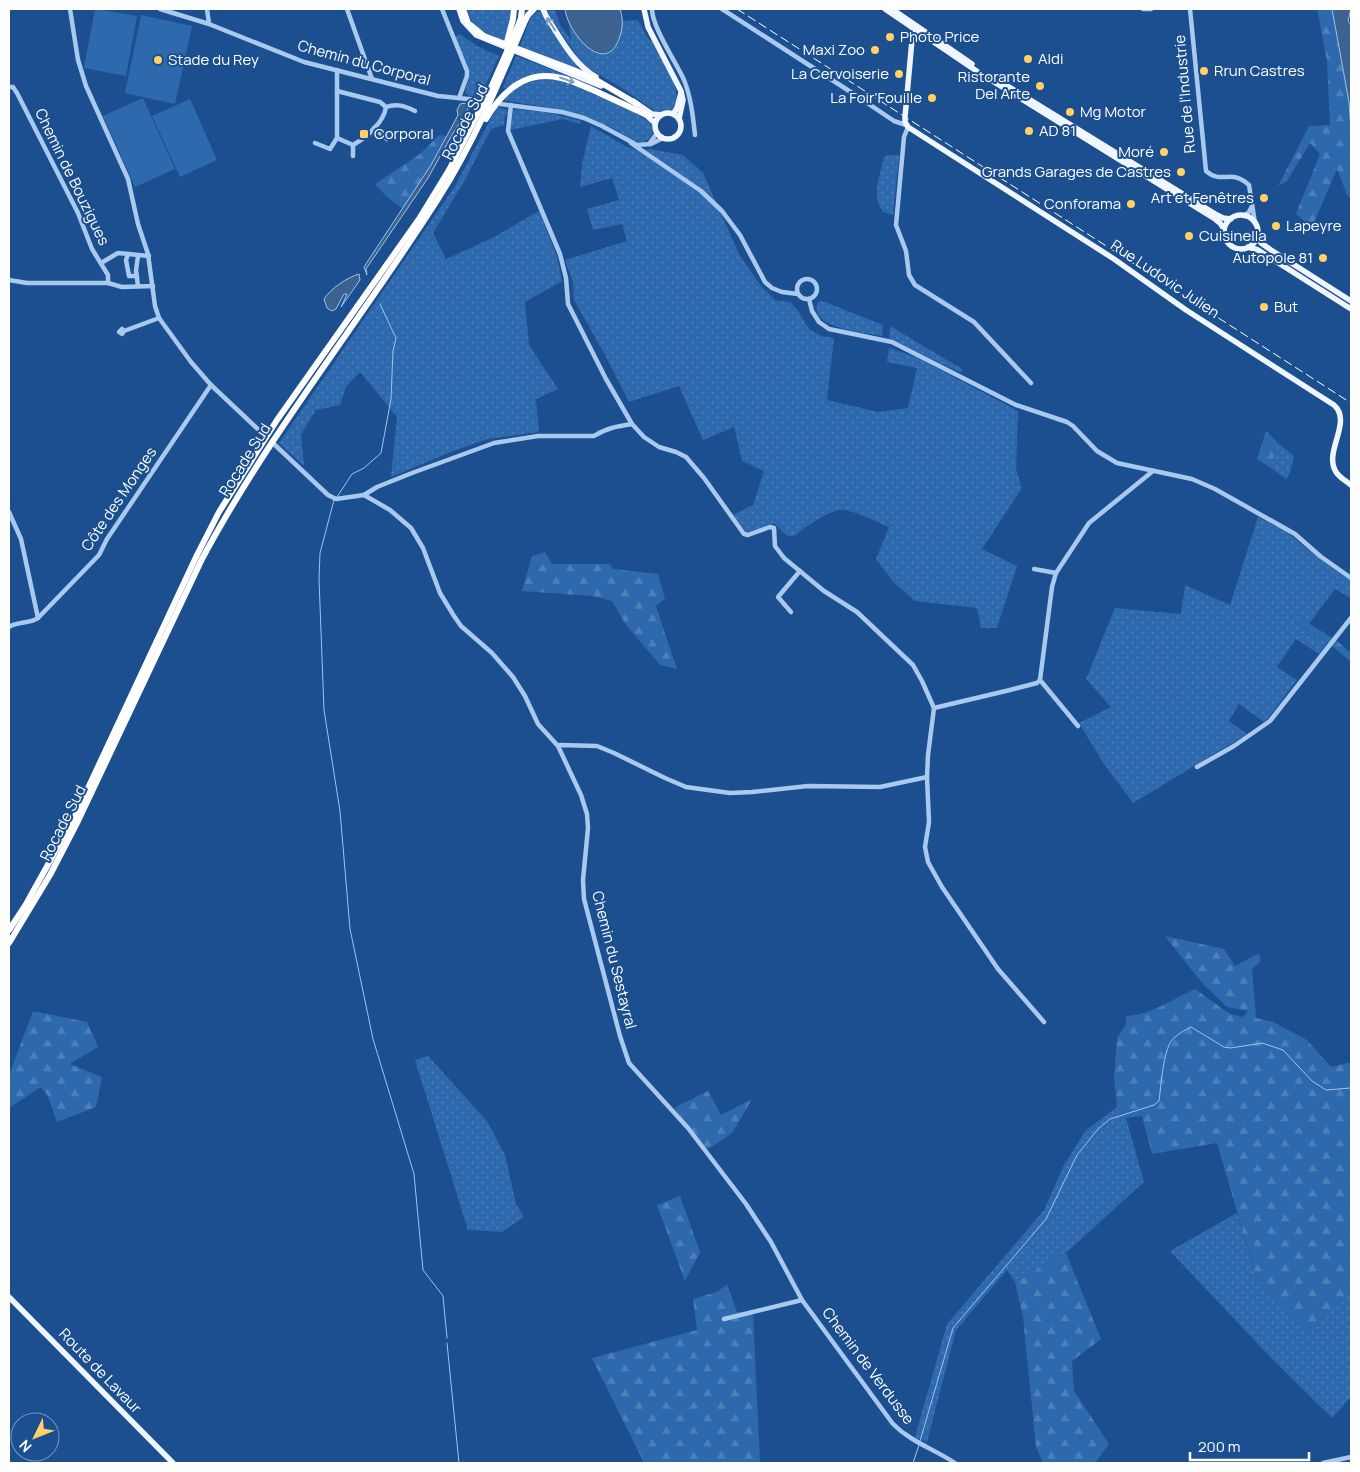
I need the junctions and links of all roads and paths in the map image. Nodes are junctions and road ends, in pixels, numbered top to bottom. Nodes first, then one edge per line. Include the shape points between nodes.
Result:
1 (70, 9) edge
2 (160, 9) edge
3 (207, 9) edge
4 (347, 9) edge
5 (442, 9) edge
6 (459, 9) edge
7 (463, 9) edge
8 (514, 9) edge
9 (522, 9) edge
10 (528, 9) edge
11 (535, 9) edge
12 (543, 9) edge
13 (644, 9) edge
14 (652, 9) edge
15 (722, 9) edge
16 (885, 9) edge
17 (892, 9) edge
18 (1144, 9) edge
19 (1151, 9) edge
20 (1190, 9) edge
21 (209, 24) junction
22 (913, 29) junction
23 (921, 34) junction
24 (513, 37) junction
25 (911, 47) junction
26 (504, 60) junction
27 (337, 70) junction
28 (348, 73) junction
29 (372, 79) junction
30 (337, 81) junction
31 (9, 87) edge
32 (337, 91) junction
33 (681, 91) junction
34 (459, 98) junction
35 (478, 100) dead end
36 (500, 104) dead end
37 (637, 104) junction
38 (511, 105) junction
39 (386, 106) junction
40 (415, 111) dead end
41 (673, 114) junction
42 (661, 115) junction
43 (649, 116) junction
44 (679, 119) junction
45 (655, 123) junction
46 (907, 126) junction
47 (374, 128) junction
48 (657, 133) junction
49 (695, 135) dead end
50 (336, 138) junction
51 (663, 138) junction
52 (387, 139) dead end
53 (315, 143) dead end
54 (631, 143) junction
55 (647, 145) junction
56 (354, 146) junction
57 (330, 149) junction
58 (466, 151) junction
59 (328, 156) dead end
60 (353, 156) dead end
61 (1252, 203) junction
62 (1244, 216) junction
63 (1231, 219) junction
64 (1255, 223) junction
65 (1224, 229) junction
66 (1257, 236) junction
67 (1248, 247) junction
68 (128, 254) junction
69 (138, 256) junction
70 (149, 256) junction
71 (101, 263) junction
72 (137, 276) junction
73 (9, 280) edge
74 (108, 283) junction
75 (138, 286) junction
76 (153, 286) junction
77 (797, 292) junction
78 (808, 299) junction
79 (1351, 301) edge
80 (1351, 309) edge
81 (159, 318) junction
82 (124, 330) dead end
83 (1031, 383) dead end
84 (211, 385) junction
85 (632, 424) junction
86 (263, 434) dead end
87 (275, 445) dead end
88 (1153, 471) junction
89 (1351, 485) edge
90 (364, 495) junction
91 (9, 512) edge
92 (1034, 569) dead end
93 (800, 571) junction
94 (1056, 573) junction
95 (1351, 578) edge
96 (791, 612) dead end
97 (38, 618) junction
98 (1351, 618) edge
99 (9, 628) edge
100 (1040, 680) junction
101 (934, 708) junction
102 (1078, 726) dead end
103 (558, 746) junction
104 (1196, 767) dead end
105 (927, 777) junction
106 (9, 930) edge
107 (9, 943) edge
108 (1044, 1022) dead end
109 (9, 1297) edge
110 (802, 1300) junction
111 (724, 1319) dead end
112 (1351, 1457) edge
113 (173, 1463) edge
114 (955, 1463) edge
115 (1323, 1463) edge

1 - 70 street via 82,73 125,170
2 - 21 street, Chemin du Corporal
3 - 21 street
4 - 29 street
5 - 34 street via 467,71
6 - 43 main road via 463,21 476,35 598,84
7 - 37 highway via 468,23 484,36 598,81
8 - 24 highway
9 - 24 highway, Rocade Sud
10 - 11 main road
11 - 24 highway, Rocade Sud
37 -> 12 main road via 580,66
13 - 33 main road via 648,27
14 - 49 street via 659,31 685,82
15 - 46 street via 894,121
16 - 22 main road
17 - 63 main road via 980,69 1217,215
18 - 19 street
20 - 61 street, Rue de l'Industrie via 1206,171 1217,178 1237,176 1243,179 1249,185
21 - 27 street, Chemin du Corporal via 304,62
22 - 23 main road
22 - 25 main road
23 - 25 main road
23 - 65 main road via 1208,215
24 - 26 highway, Rocade Sud
25 - 46 main road
26 - 58 highway, Rocade Sud
26 - 106 highway, Rocade Sud via 461,148 419,219 278,420 219,512 75,816
27 - 28 street, Chemin du Corporal
27 - 30 street
28 - 29 street, Chemin du Corporal
28 - 30 street
29 - 34 street, Chemin du Corporal via 438,96
30 - 32 street
31 - 71 street, Chemin de Bouzigues via 18,94
32 - 39 street
32 - 50 street
33 - 41 main road
33 - 44 main road via 683,100
34 - 35 street, Chemin du Corporal
36 - 38 street
37 - 42 main road via 652,114
38 - 54 street via 584,118
38 - 85 street via 508,131 560,254 568,304
39 - 40 street via 395,104
39 - 47 street via 385,114
41 - 42 main road
41 - 44 main road
42 - 45 main road
43 - 45 main road
58 -> 43 highway via 502,96 520,82 540,76 569,80
44 - 51 main road via 681,128 678,135 671,139
45 - 48 main road
46 - 83 street via 896,225 915,285 974,322
46 - 89 main road, Rue Ludovic Julien via 1334,405 1341,419 1334,466 1339,477
47 - 52 street
47 - 56 street
48 - 51 main road
48 - 55 street
50 - 56 street
50 - 57 street
51 - 55 street
53 - 57 street
54 - 55 street
54 - 77 street via 701,191 722,211 740,235 765,282 772,288
56 - 60 street
57 - 59 street
58 - 107 highway, Rocade Sud via 438,200 283,424 224,517 78,821
61 - 62 street
61 - 64 street, Rue de l'Industrie
62 - 63 main road
62 - 64 main road
63 - 65 main road
64 - 66 main road
65 - 67 main road via 1229,245 1238,249
66 - 67 main road
66 - 79 main road via 1271,250
67 - 80 main road via 1258,250
68 - 69 street
68 - 71 street via 116,254
68 - 72 street via 129,276
69 - 70 street
69 - 72 street
70 - 76 street
71 - 74 street, Chemin de Bouzigues via 108,275
72 - 75 street
73 - 74 street
74 - 75 street
75 - 76 street
76 - 81 street
77 - 78 street via 801,298
77 - 78 street via 798,283 803,279 813,280 817,292
78 - 88 street via 819,322 829,328 892,342 1016,404 1073,426 1112,461
81 - 82 street
81 - 84 street
84 - 86 street
84 - 97 street, Côte des Monges via 99,555
85 - 90 street via 613,427 594,436 538,436 494,443 377,487
85 - 93 street via 659,447 686,457 744,534 774,528 776,548
87 - 90 street via 335,499
88 - 94 street via 1089,523
88 - 95 street via 1208,485 1295,534
90 - 103 street, Chemin du Sestayral via 390,510 410,528 423,548 440,592 454,616 513,677 538,724
91 - 97 street via 21,539
92 - 94 street
93 - 96 street via 778,597
93 - 101 street via 857,612 894,646 913,666
94 - 100 street
97 - 99 street
98 - 104 street via 1270,721
100 - 101 street
100 - 102 street
101 - 105 street
103 - 105 street via 597,746 686,787 730,793 808,786 880,787
103 - 110 street, Chemin du Sestayral via 586,806 584,900 629,1063 688,1128 746,1204
105 - 108 street via 929,822 925,847 930,867 994,963
109 - 113 main road, Route de Lavaur
110 - 111 street
110 - 114 street, Chemin de Verdusse via 893,1424 919,1444
112 - 115 street

